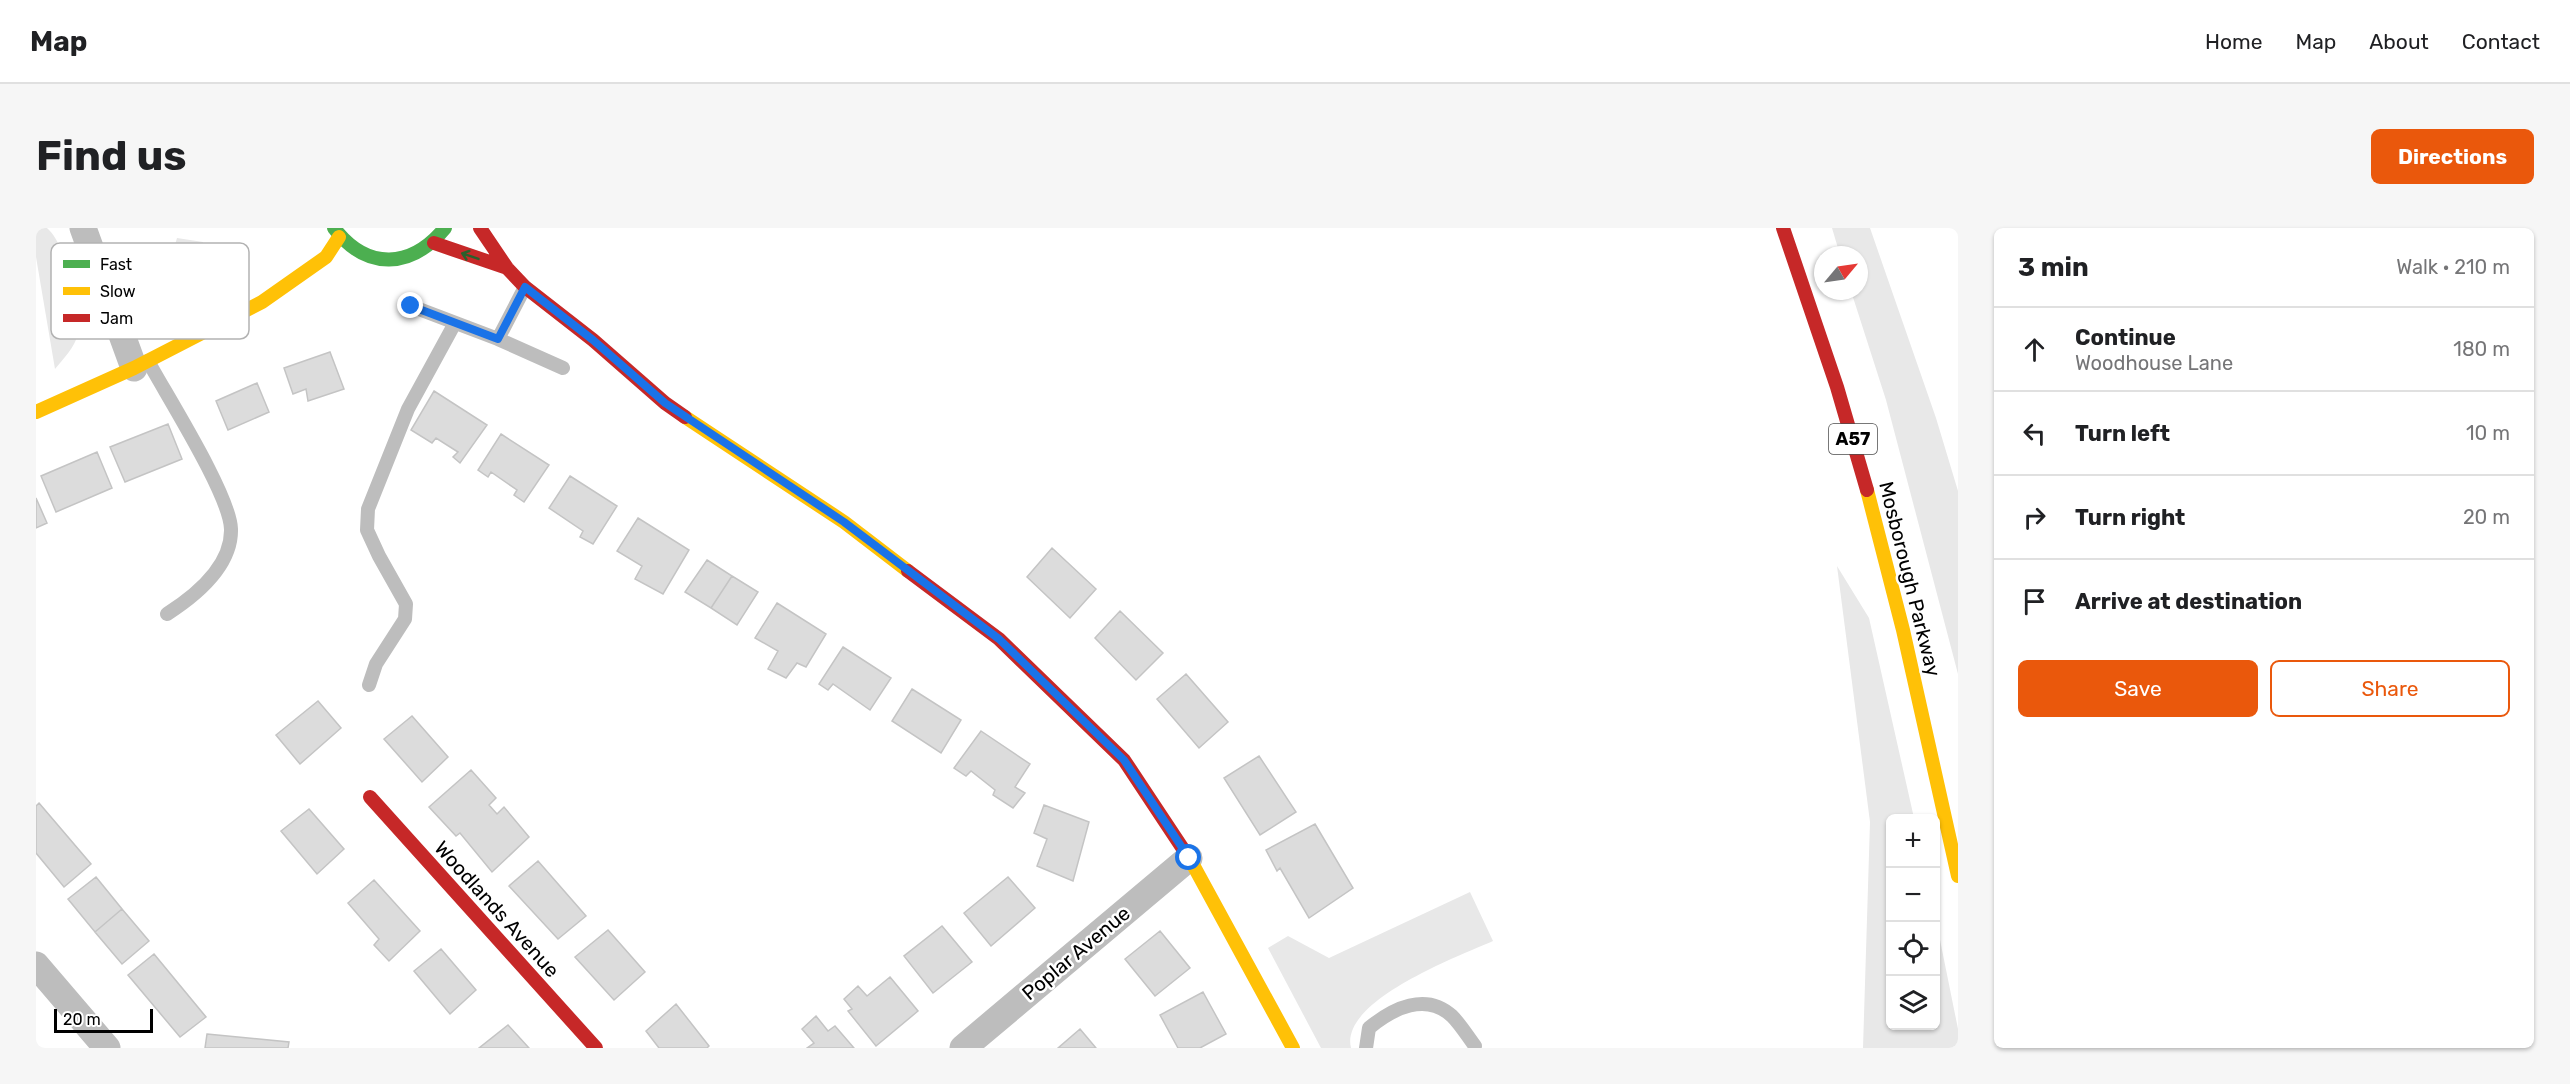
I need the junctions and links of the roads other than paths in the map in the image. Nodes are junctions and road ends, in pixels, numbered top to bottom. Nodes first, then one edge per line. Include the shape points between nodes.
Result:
1 (83, 228) edge
2 (445, 228) edge
3 (480, 228) edge
4 (1783, 228) edge
5 (337, 233) edge
6 (89, 243) edge
7 (434, 243) junction
8 (507, 268) junction
9 (525, 287) junction
10 (411, 306) dead end
11 (249, 309) edge
12 (455, 323) junction
13 (130, 339) edge
14 (190, 339) edge
15 (498, 339) junction
16 (141, 364) junction
17 (562, 368) dead end
18 (36, 412) edge
19 (167, 614) dead end
20 (369, 685) dead end
21 (369, 797) dead end
22 (1189, 858) junction
23 (1958, 876) edge
24 (36, 965) edge
25 (1475, 1046) dead end
26 (107, 1048) edge
27 (596, 1048) edge
28 (963, 1048) edge
29 (1293, 1048) edge
30 (1366, 1048) edge

1 - 6 street
2 - 7 main road
3 - 8 main road
4 - 23 main road, Mosborough Parkway / A57 via 1813,307 1864,475 1934,759
5 - 7 main road via 354,250 374,259 396,261 415,256
5 - 11 main road via 326,257
8 -> 7 main road
8 - 9 main road
9 - 15 lane
9 - 22 main road via 665,403 844,522 999,639 1124,760
10 - 12 lane
12 - 15 lane
12 - 20 lane via 408,409 368,509 367,530 406,604 405,619 376,664
13 - 16 street
14 - 16 main road
15 - 17 lane
16 - 18 main road
16 - 19 lane via 224,503 231,529 228,551 218,569 189,600
21 - 27 main road, Woodlands Avenue
22 - 28 street, Poplar Avenue
22 - 29 main road
24 - 26 street
25 - 30 lane via 1452,1016 1433,1004 1411,1005 1387,1013 1369,1028

